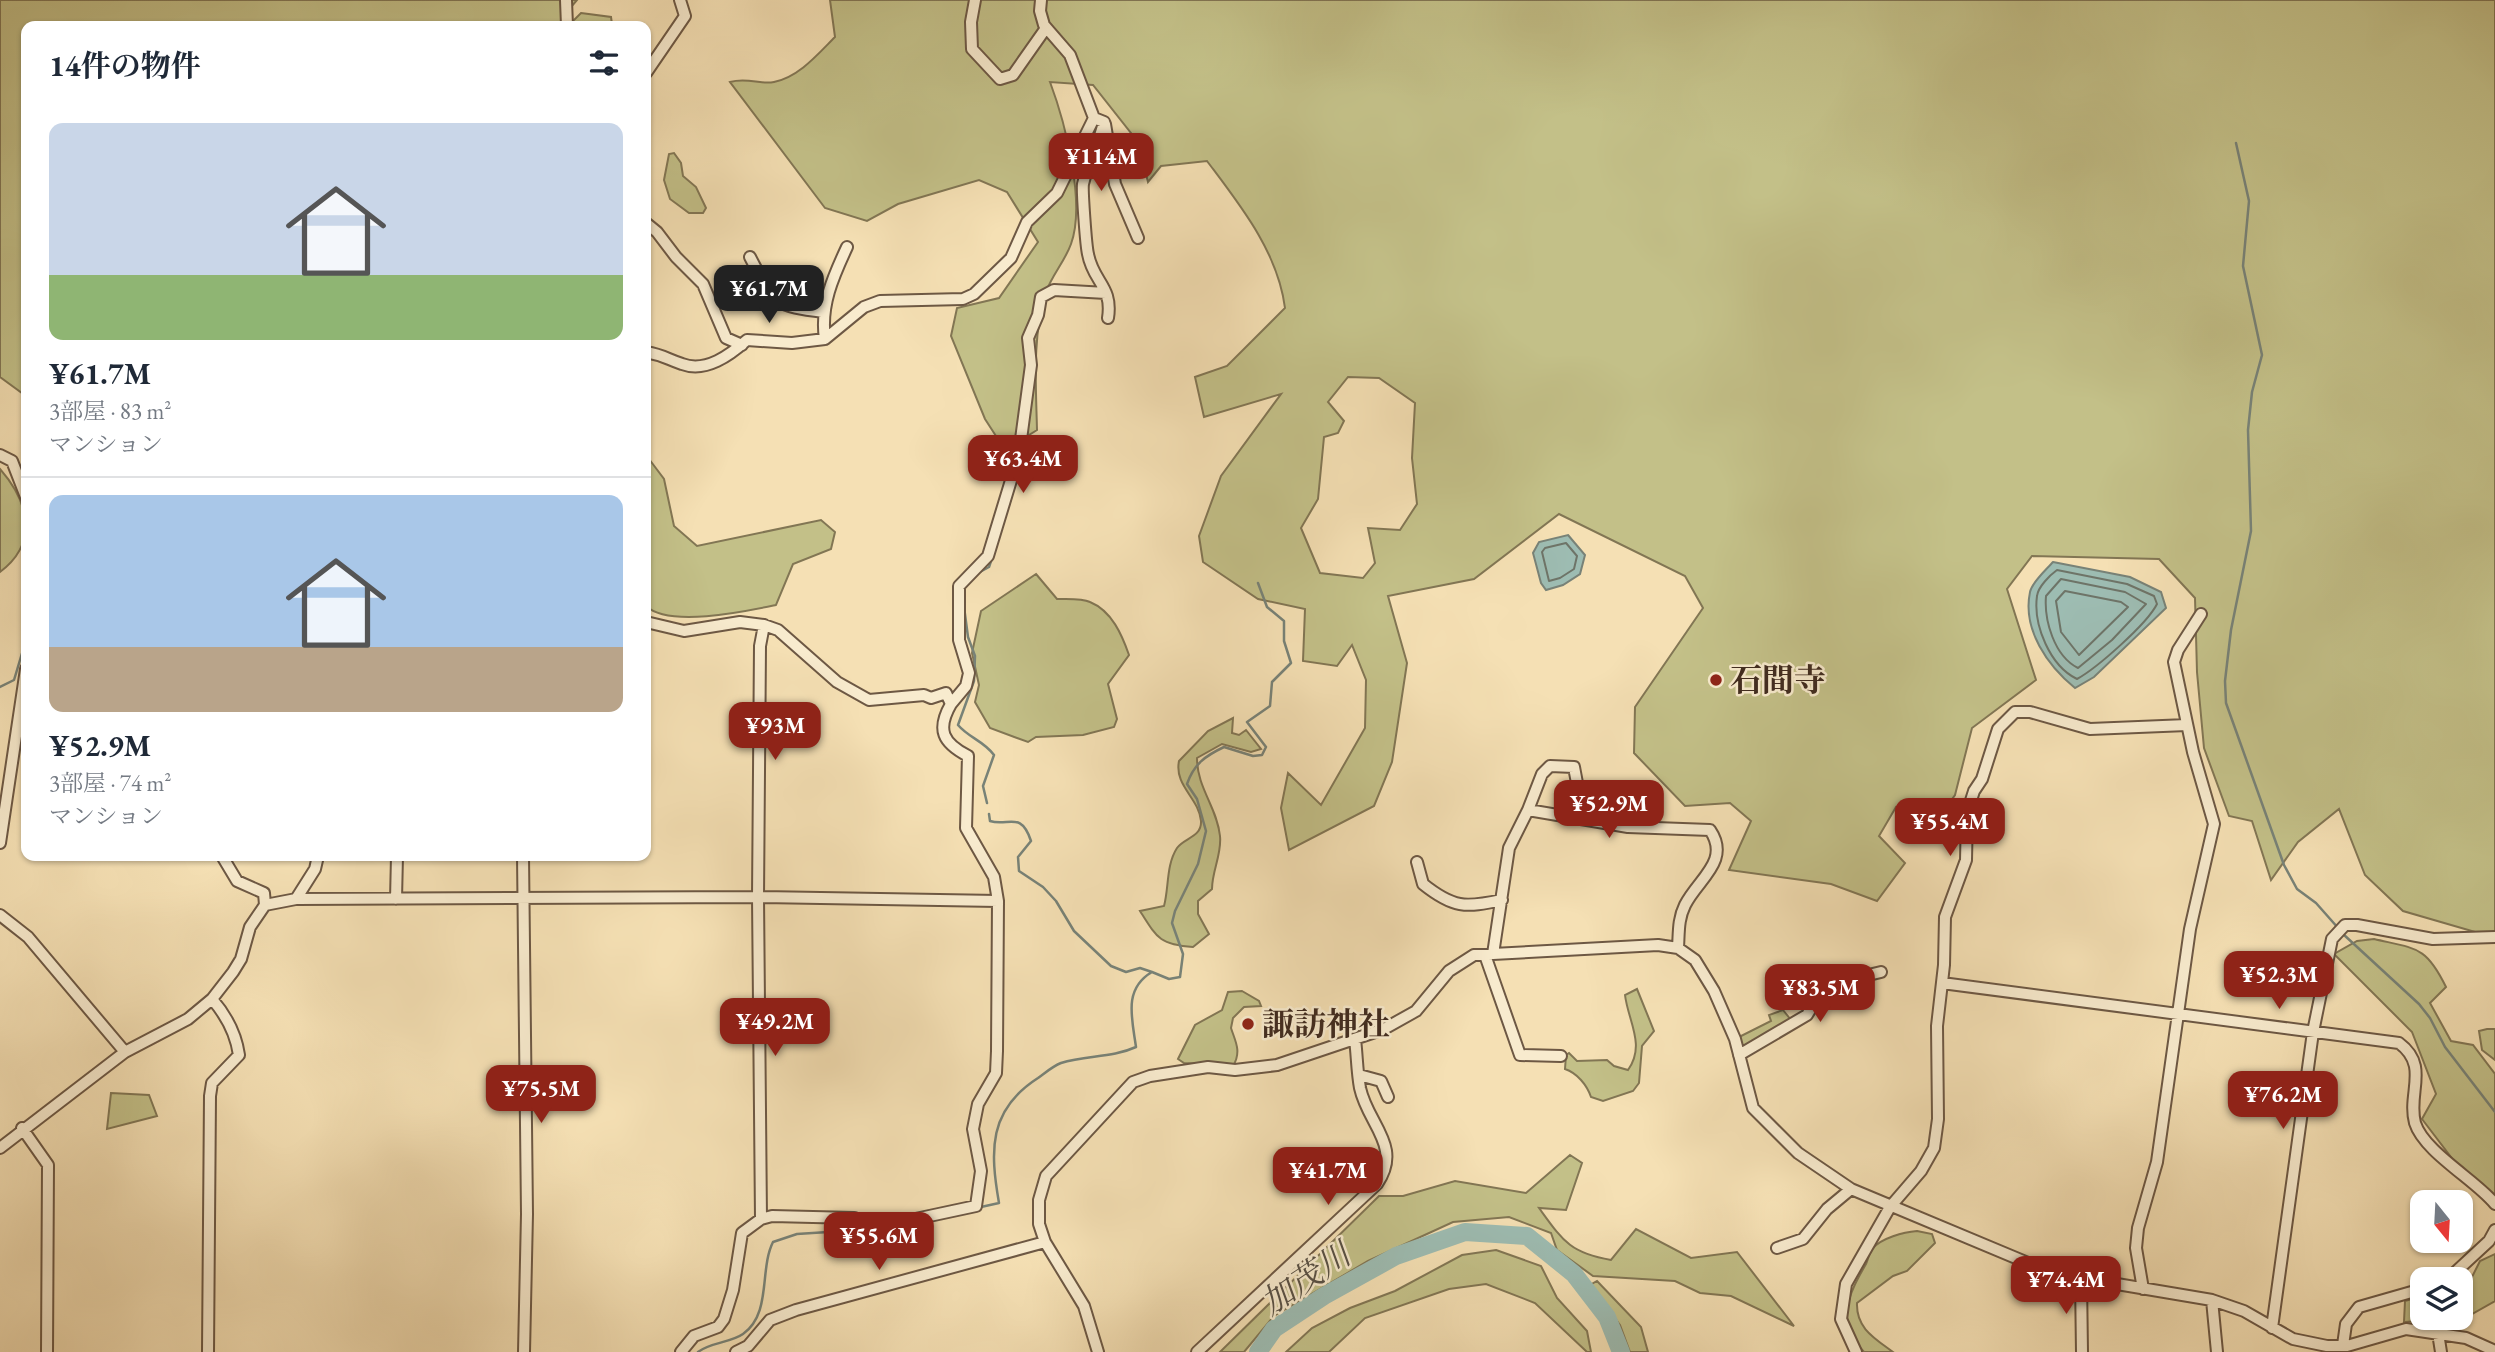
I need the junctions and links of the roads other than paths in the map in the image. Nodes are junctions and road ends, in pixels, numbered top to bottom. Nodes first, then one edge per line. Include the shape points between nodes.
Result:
1 (566, 0) edge
2 (680, 0) edge
3 (975, 0) edge
4 (1041, 0) edge
5 (567, 21) edge
6 (1046, 28) junction
7 (651, 66) edge
8 (1099, 120) junction
9 (651, 228) edge
10 (1138, 238) dead end
11 (847, 247) dead end
12 (750, 257) dead end
13 (1106, 293) junction
14 (824, 312) junction
15 (1108, 318) dead end
16 (825, 340) junction
17 (741, 345) junction
18 (651, 353) edge
19 (0, 455) edge
20 (21, 484) edge
21 (2201, 614) dead end
22 (651, 623) edge
23 (764, 625) junction
24 (951, 704) junction
25 (21, 707) edge
26 (2187, 725) junction
27 (1577, 783) dead end
28 (1528, 810) junction
29 (0, 843) edge
30 (225, 861) edge
31 (317, 861) edge
32 (397, 861) edge
33 (523, 861) edge
34 (1417, 862) dead end
35 (758, 897) junction
36 (296, 899) junction
37 (396, 899) junction
38 (523, 899) junction
39 (1502, 900) junction
40 (998, 901) junction
41 (265, 905) junction
42 (0, 915) edge
43 (2495, 937) edge
44 (1678, 948) junction
45 (1489, 954) junction
46 (1881, 972) dead end
47 (1942, 983) junction
48 (212, 999) junction
49 (2179, 1013) junction
50 (2313, 1032) junction
51 (1355, 1038) junction
52 (125, 1052) junction
53 (1739, 1055) junction
54 (1561, 1056) dead end
55 (1359, 1075) junction
56 (1388, 1097) dead end
57 (22, 1128) junction
58 (0, 1148) edge
59 (1851, 1189) junction
60 (2495, 1204) edge
61 (1890, 1207) junction
62 (761, 1219) junction
63 (2495, 1230) edge
64 (1045, 1242) junction
65 (1777, 1248) dead end
66 (2461, 1267) edge
67 (2081, 1280) junction
68 (2143, 1289) junction
69 (2410, 1292) edge
70 (2212, 1300) junction
71 (2272, 1328) junction
72 (2438, 1333) junction
73 (2343, 1345) junction
74 (2492, 1348) edge
75 (750, 1349) edge
76 (47, 1352) edge
77 (208, 1352) edge
78 (524, 1352) edge
79 (681, 1352) edge
80 (736, 1352) edge
81 (1098, 1352) edge
82 (1197, 1352) edge
83 (1857, 1352) edge
84 (2082, 1352) edge
85 (2217, 1352) edge
86 (2441, 1352) edge

1 - 5 street
2 - 7 street via 685,16
3 - 6 street via 972,49 1000,79 1013,75
4 - 6 street
6 - 8 street via 1069,55
8 - 10 street via 1115,184
8 - 13 street via 1082,188 1088,256
8 - 16 street via 1057,193 1027,222 1011,258 974,294 963,299 880,301 864,307
9 - 17 street via 703,284 726,338
11 - 14 street via 830,284
12 - 14 street via 774,298 787,308
13 - 15 street via 1111,300
13 - 24 street via 1054,290 1041,297 1028,338 1031,365 1019,454 988,555 958,586 960,640 970,673 967,686
14 - 16 street
16 - 17 street via 756,339
17 - 18 street via 715,363 693,366
19 - 20 street via 12,461
21 - 26 street via 2174,662
22 - 23 street via 684,631 740,622
23 - 24 street via 778,630 837,682 870,700 931,698 946,693
23 - 35 street via 760,646
24 - 40 street via 944,716 945,738 950,747 968,756 970,766 965,828 994,877
25 - 29 street
26 - 47 street via 2090,729 2030,712 2015,712 2006,718 1967,813 1966,860 1945,917
26 - 49 street via 2214,824 2190,929
27 - 28 street via 1574,767 1550,766 1542,774
28 - 39 street via 1509,848
28 - 44 street via 1628,827 1710,830 1717,840 1716,864 1686,903 1679,920
30 - 41 street via 237,881 264,893
31 - 36 street
32 - 37 street
33 - 38 street
34 - 39 street via 1423,884 1452,904 1474,906
35 - 38 street
35 - 40 street
35 - 62 street
36 - 37 street
36 - 41 street
37 - 38 street
38 - 78 street
39 - 45 street
40 - 62 street via 998,1051 996,1073 978,1104 973,1129 981,1171 976,1206 892,1224 798,1216
41 - 48 street via 250,927 241,959
42 - 52 street via 28,937
43 - 50 street via 2433,939 2345,925 2332,939
44 - 45 street via 1658,945
44 - 53 street via 1695,960 1714,990
45 - 51 street via 1474,955 1449,971 1416,1012
45 - 54 street via 1520,1055
46 - 53 street via 1860,977 1832,973 1807,1015
47 - 49 street
47 - 61 street via 1934,1149
48 - 52 street via 180,1025
48 - 77 street via 227,1021 239,1055 212,1083 210,1096
49 - 50 street
49 - 68 street via 2157,1162 2136,1248
50 - 60 street via 2399,1043 2409,1050 2418,1082 2413,1110 2416,1126 2449,1165
50 - 71 street
51 - 55 street
51 - 64 street via 1277,1065 1235,1070 1208,1067 1133,1082 1046,1176 1038,1212
52 - 57 street
53 - 59 street via 1752,1108 1798,1153
55 - 56 street via 1381,1081
55 - 82 street via 1365,1101 1387,1145 1387,1171
57 - 58 street
57 - 76 street via 48,1165
59 - 61 street
59 - 65 street via 1803,1239
61 - 67 street via 2052,1273
61 - 83 street via 1846,1284 1842,1319
62 - 79 street via 742,1233 724,1319 718,1327 694,1336
63 - 66 street
64 - 75 street via 796,1310 770,1320
64 - 81 street via 1084,1306
67 - 68 street
67 - 84 street
68 - 70 street
69 - 73 street via 2359,1307 2346,1324
70 - 71 street via 2245,1311
70 - 85 street
71 - 73 street via 2293,1339
72 - 73 street via 2406,1329
72 - 74 street
72 - 86 street
75 - 80 street

